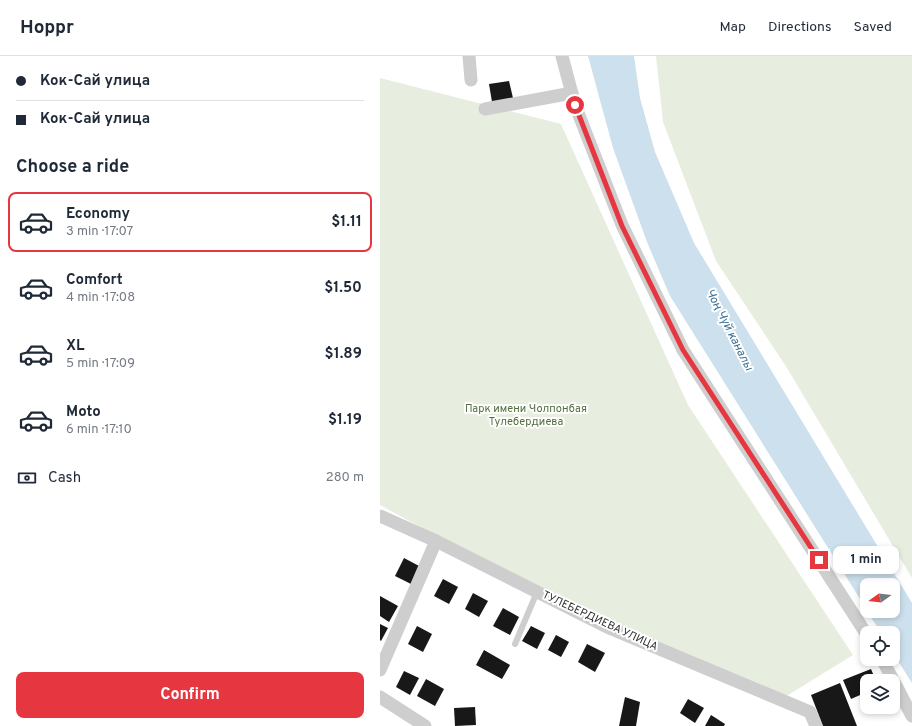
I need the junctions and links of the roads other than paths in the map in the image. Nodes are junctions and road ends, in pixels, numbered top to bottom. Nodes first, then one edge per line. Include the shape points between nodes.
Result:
1 (469, 56) edge
2 (562, 56) edge
3 (471, 80) dead end
4 (572, 93) junction
5 (485, 108) dead end
6 (380, 516) edge
7 (436, 541) junction
8 (537, 592) junction
9 (861, 626) edge
10 (515, 644) dead end
11 (886, 666) edge
12 (380, 670) edge
13 (380, 697) edge
14 (912, 716) edge
15 (425, 726) edge
16 (816, 726) edge

1 - 3 street
2 - 4 street
4 - 5 street
4 - 9 street via 622,226 683,350
6 - 7 street, ТУЛЕБЕРДИЕВА УЛИЦА
7 - 8 street, ТУЛЕБЕРДИЕВА УЛИЦА
7 - 12 street
8 - 10 lane
8 - 16 street, ТУЛЕБЕРДИЕВА УЛИЦА via 607,627 810,712
11 - 14 street
13 - 15 street

